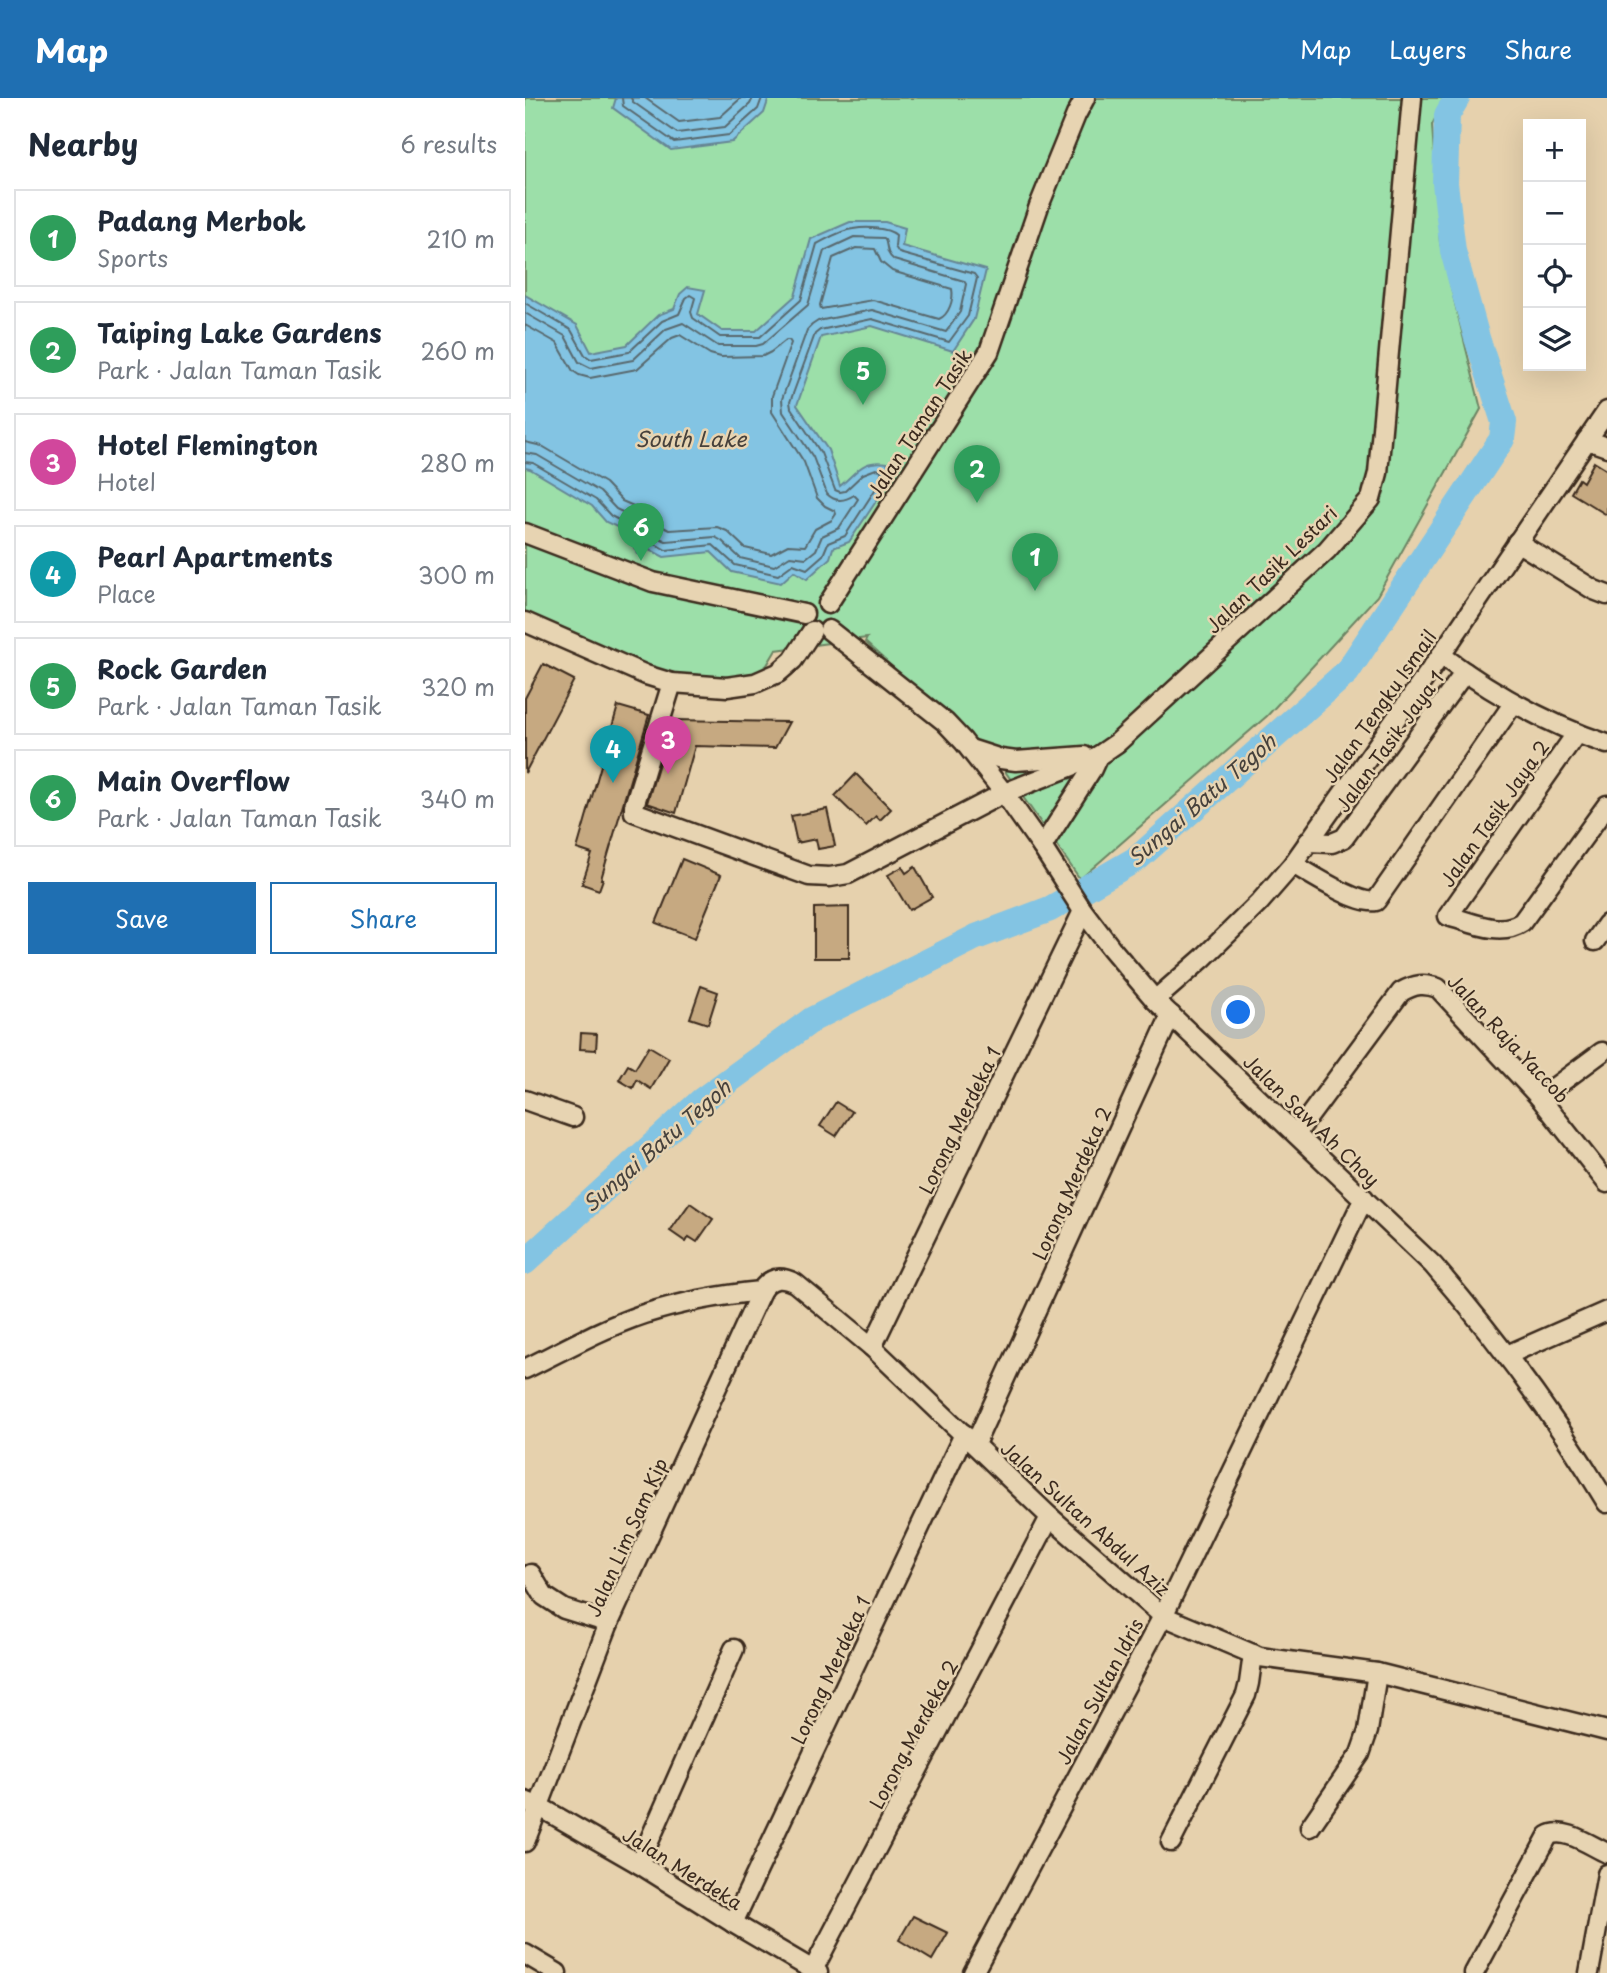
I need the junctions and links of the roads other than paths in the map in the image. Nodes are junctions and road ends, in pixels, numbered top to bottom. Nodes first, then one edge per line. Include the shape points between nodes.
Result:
1 (1085, 98) edge
2 (1412, 98) edge
3 (1607, 411) edge
4 (1587, 440) junction
5 (1607, 447) edge
6 (525, 533) edge
7 (1517, 542) junction
8 (1607, 595) edge
9 (828, 604) junction
10 (804, 614) junction
11 (525, 622) edge
12 (820, 631) junction
13 (1441, 655) junction
14 (1465, 673) junction
15 (673, 682) junction
16 (1513, 704) junction
17 (1576, 734) junction
18 (1607, 744) edge
19 (970, 749) junction
20 (1098, 756) junction
21 (1004, 793) junction
22 (1607, 805) edge
23 (1308, 842) junction
24 (1042, 847) junction
25 (1293, 864) junction
26 (1081, 907) junction
27 (1607, 923) edge
28 (1595, 941) dead end
29 (1155, 1000) junction
30 (1171, 1015) junction
31 (1602, 1052) dead end
32 (1540, 1098) junction
33 (525, 1100) edge
34 (573, 1116) dead end
35 (1296, 1133) junction
36 (1607, 1184) edge
37 (1364, 1198) junction
38 (761, 1291) junction
39 (1607, 1311) edge
40 (872, 1347) junction
41 (1507, 1355) junction
42 (525, 1369) edge
43 (970, 1439) junction
44 (1600, 1478) edge
45 (1607, 1503) edge
46 (1050, 1517) junction
47 (531, 1574) dead end
48 (1163, 1616) junction
49 (609, 1623) junction
50 (734, 1649) dead end
51 (1253, 1654) junction
52 (1377, 1673) junction
53 (1607, 1731) edge
54 (532, 1804) edge
55 (1310, 1826) dead end
56 (525, 1842) edge
57 (1171, 1842) dead end
58 (1607, 1853) edge
59 (639, 1864) junction
60 (1607, 1874) edge
61 (1605, 1900) edge
62 (733, 1923) junction
63 (525, 1954) edge
64 (816, 1972) edge
65 (557, 1973) edge
66 (973, 1973) edge
67 (1474, 1973) edge
68 (1588, 1973) edge

1 - 9 street, Jalan Taman Tasik via 1039,206 989,352
2 - 20 street, Jalan Tasik Lestari via 1378,473 1371,499 1328,550
3 - 4 street, Jalan Tengku Ismail
4 - 5 street
4 - 7 street, Jalan Tengku Ismail
6 - 10 street via 653,582
7 - 8 street
7 - 13 street, Jalan Tengku Ismail
9 - 10 street via 813,603
9 - 12 street via 835,622
10 - 12 street via 805,626
11 - 15 street via 646,675
12 - 15 street via 786,667 755,683 727,687
12 - 19 street, Jalan Saw Ah Choy via 945,722
13 - 14 street
13 - 23 street, Jalan Tengku Ismail
14 - 16 street
14 - 23 street, Jalan Tasik Jaya 1 via 1344,838 1332,843
15 - 21 street, Jalan Tasik Lestari via 634,812 809,876 848,874
16 - 17 street
16 - 25 street via 1376,901 1358,900
17 - 18 street
17 - 22 street, Jalan Tasik Jaya 2 via 1448,916 1497,929 1515,927
19 - 20 street via 1016,761
19 - 21 street, Jalan Saw Ah Choy
20 - 21 street, Jalan Tasik Lestari
20 - 24 street
21 - 24 street, Jalan Saw Ah Choy
23 - 25 street, Jalan Tengku Ismail
24 - 26 street, Jalan Saw Ah Choy
25 - 29 street, Jalan Tengku Ismail via 1259,903
26 - 29 street, Jalan Saw Ah Choy
26 - 40 street, Lorong Merdeka 1
27 - 28 street
29 - 30 street, Jalan Saw Ah Choy
30 - 35 street, Jalan Saw Ah Choy
30 - 43 street, Lorong Merdeka 2
31 - 32 street
32 - 35 street, Jalan Raja Yaccob via 1438,988 1425,983 1401,992
32 - 36 street, Jalan Raja Yaccob
33 - 34 street
35 - 37 street, Jalan Saw Ah Choy
37 - 41 street, Jalan Saw Ah Choy via 1433,1265
37 - 48 street, Jalan Sultan Idris
38 - 40 street, Jalan Sultan Abdul Aziz via 775,1278 795,1283
38 - 42 street via 711,1297 643,1315
38 - 49 street, Jalan Lim Sam Kip
39 - 41 street
40 - 43 street, Jalan Sultan Abdul Aziz
41 - 44 street, Jalan Saw Ah Choy
43 - 46 street, Jalan Sultan Abdul Aziz
43 - 62 street, Lorong Merdeka 1
44 - 45 street, Jalan Saw Ah Choy
46 - 48 street, Jalan Sultan Abdul Aziz
46 - 64 street, Lorong Merdeka 2
47 - 49 street via 544,1596 565,1609
48 - 51 street, Jalan Sultan Abdul Aziz
48 - 66 street, Jalan Sultan Idris
49 - 54 street, Jalan Lim Sam Kip
50 - 59 street
51 - 52 street, Jalan Sultan Abdul Aziz
51 - 57 street via 1246,1695
52 - 53 street, Jalan Sultan Abdul Aziz
52 - 55 street via 1360,1754
54 - 56 street, Jalan Lim Sam Kip
54 - 59 street, Jalan Merdeka
58 - 67 street via 1563,1832 1548,1836
59 - 62 street, Jalan Merdeka
60 - 61 street
61 - 68 street
62 - 64 street, Jalan Merdeka
63 - 65 street

